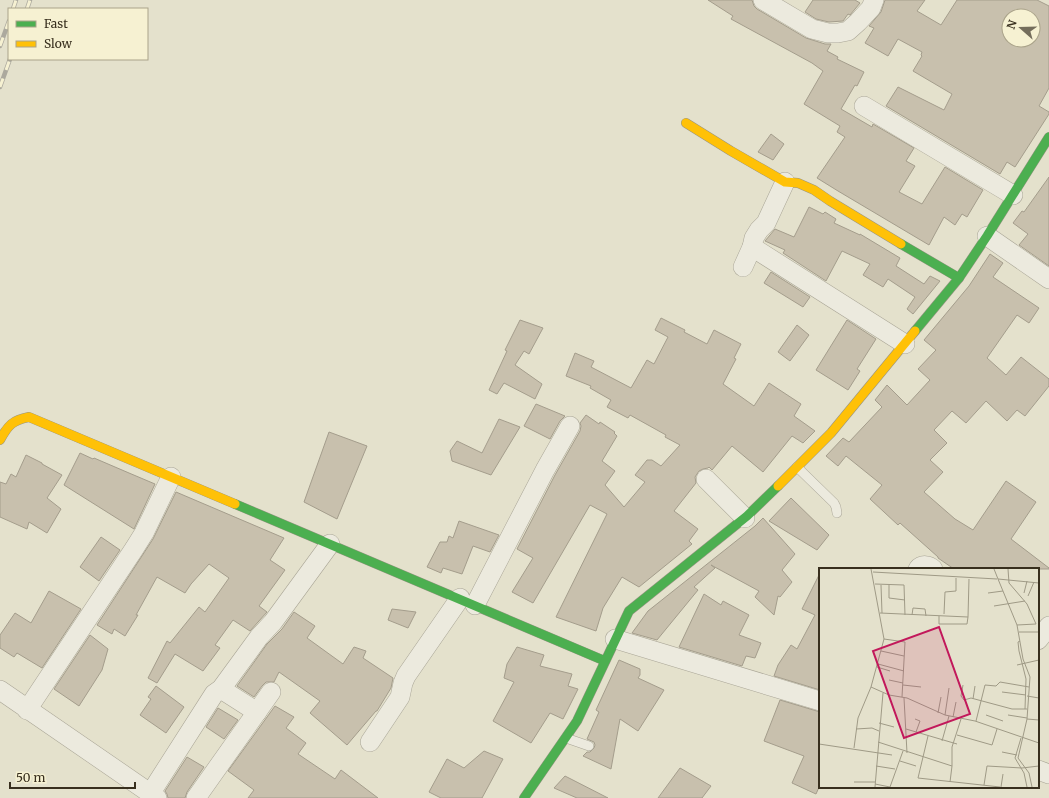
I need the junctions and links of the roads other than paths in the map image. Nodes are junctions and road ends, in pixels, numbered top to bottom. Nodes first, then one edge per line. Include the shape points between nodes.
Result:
1 (763, 0) edge
2 (874, 0) edge
3 (864, 106) dead end
4 (686, 123) dead end
5 (1049, 137) edge
6 (785, 182) junction
7 (1013, 195) junction
8 (987, 236) junction
9 (752, 247) junction
10 (743, 268) dead end
11 (959, 278) junction
12 (1049, 279) edge
13 (905, 344) junction
14 (570, 426) dead end
15 (0, 440) edge
16 (797, 467) junction
17 (171, 477) junction
18 (706, 479) dead end
19 (837, 513) dead end
20 (745, 518) junction
21 (330, 544) junction
22 (919, 568) edge
23 (932, 568) edge
24 (467, 602) junction
25 (1049, 626) edge
26 (614, 639) junction
27 (1039, 639) edge
28 (605, 661) junction
29 (221, 689) junction
30 (0, 690) edge
31 (271, 692) dead end
32 (819, 701) edge
33 (27, 710) junction
34 (257, 712) junction
35 (566, 738) junction
36 (370, 742) dead end
37 (589, 746) dead end
38 (1039, 770) edge
39 (1049, 774) edge
40 (153, 796) edge
41 (196, 798) edge
42 (524, 798) edge

1 - 2 street via 812,29 828,33 848,31 871,8
3 - 7 street
4 - 6 street
5 - 7 street
6 - 9 street via 766,223 754,238
6 - 11 street via 810,187
7 - 8 street
8 - 11 street
8 - 12 street
9 - 10 street
9 - 13 street
11 - 13 street
13 - 16 street via 831,433
14 - 24 street
15 - 17 street via 12,422 28,417
16 - 19 lane via 834,503
16 - 20 street
17 - 21 street
17 - 33 street via 144,533
18 - 20 street
20 - 26 street via 629,611
21 - 24 street
21 - 29 street
22 - 23 street via 923,565
24 - 28 street
24 - 36 street via 406,676 398,701
25 - 27 street
26 - 28 street
26 - 32 street
28 - 35 street
29 - 34 street
29 - 40 street via 214,694
30 - 33 street
31 - 34 street
33 - 40 street
34 - 41 street
35 - 37 lane
35 - 42 street
38 - 39 street

